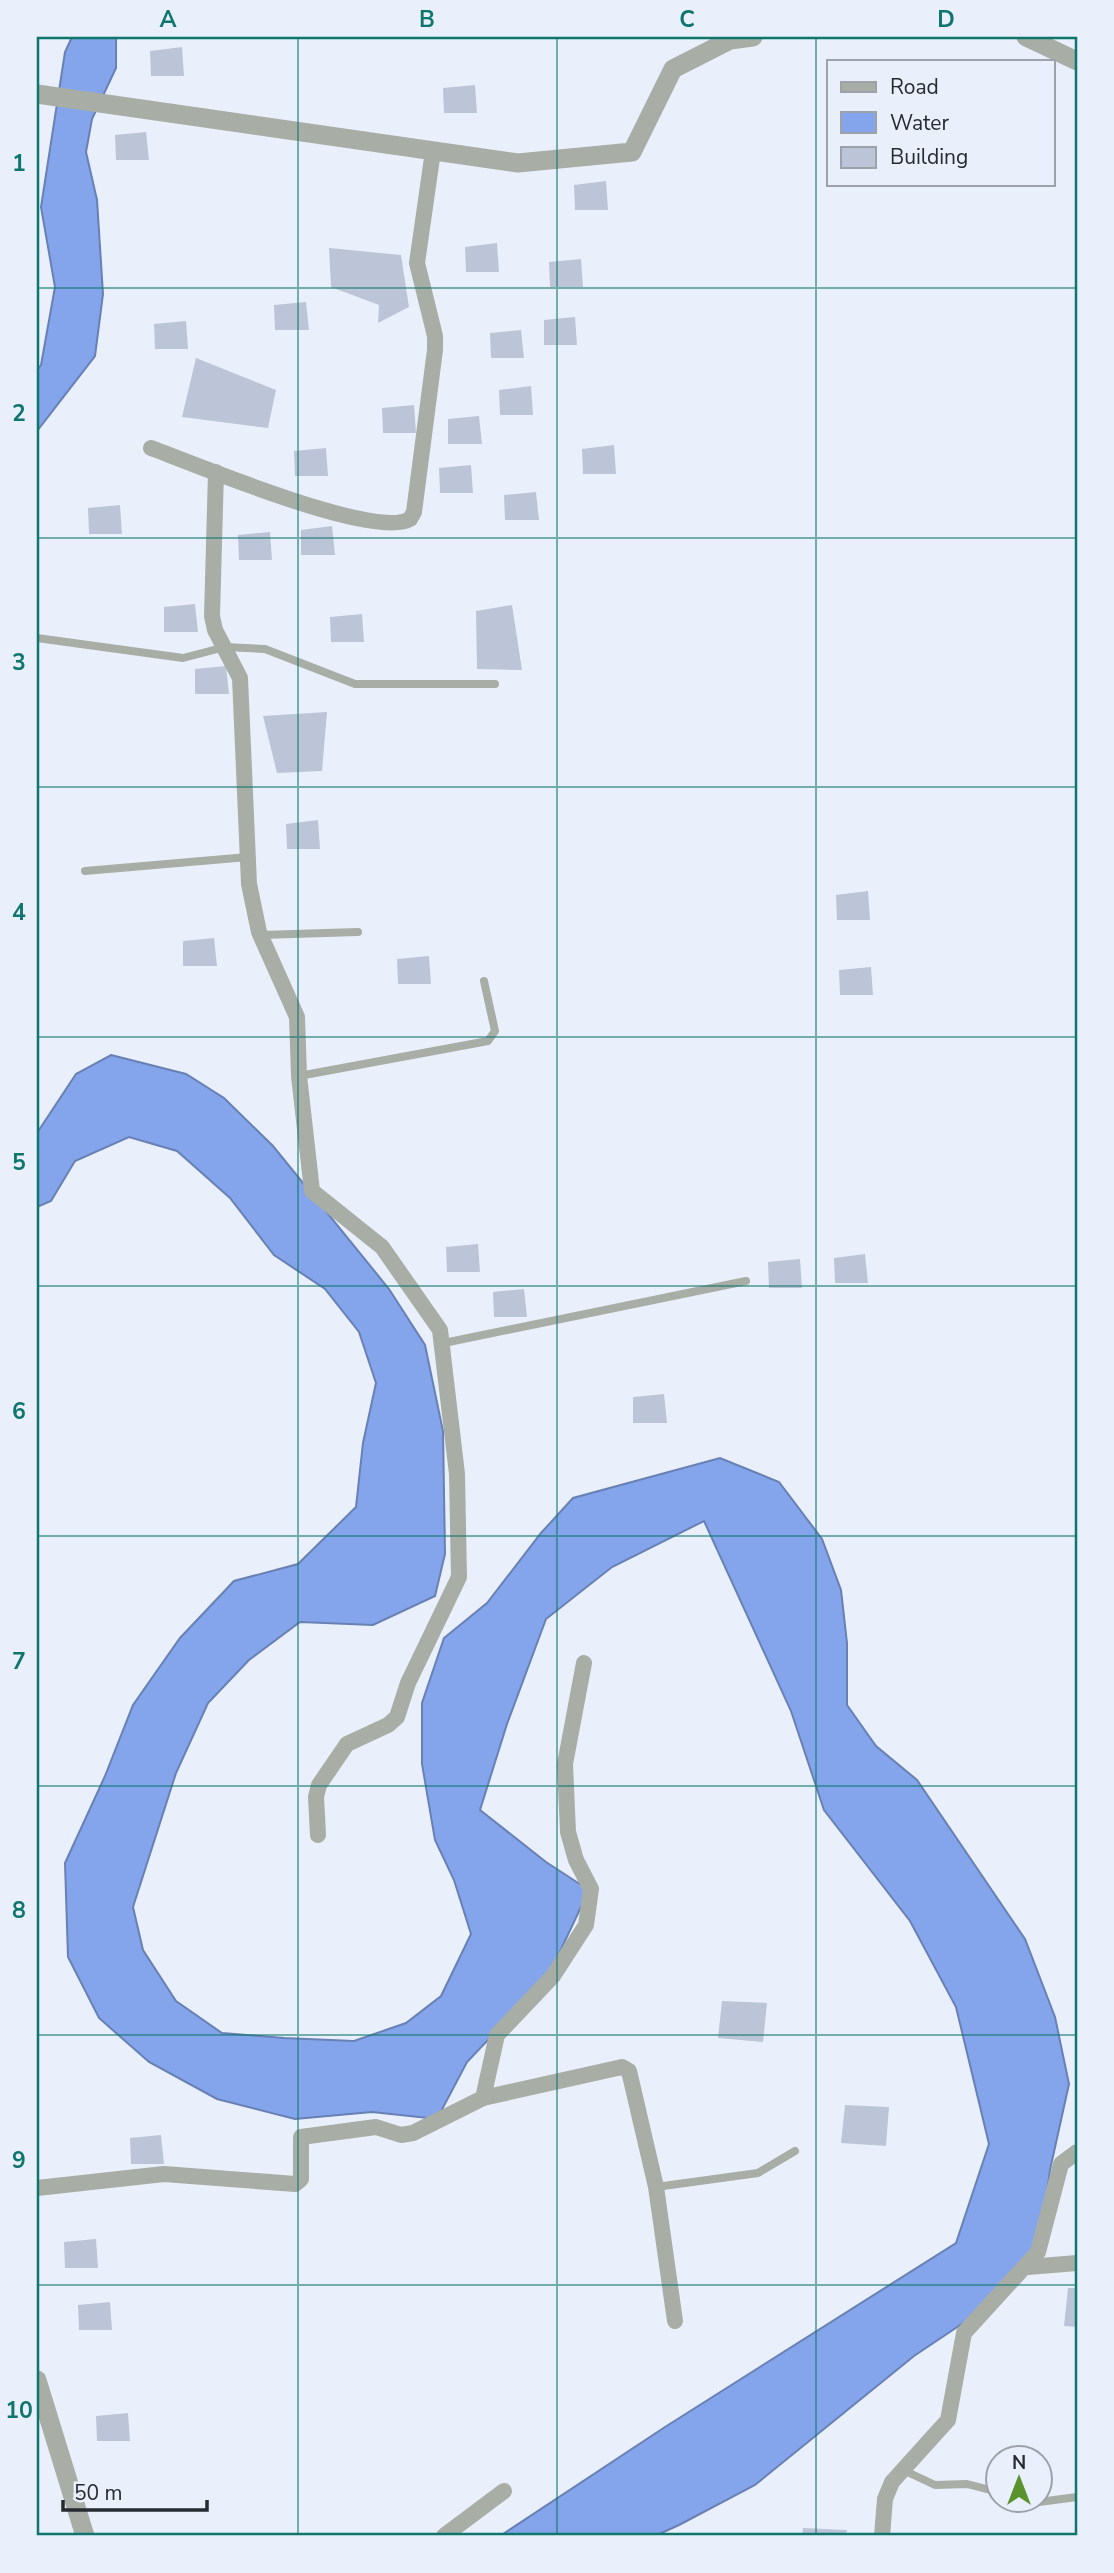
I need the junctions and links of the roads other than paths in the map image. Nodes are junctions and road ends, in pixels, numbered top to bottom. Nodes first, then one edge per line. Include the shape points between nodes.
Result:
1 (753, 37) edge
2 (1026, 37) edge
3 (1077, 61) edge
4 (37, 94) edge
5 (433, 151) junction
6 (151, 448) dead end
7 (216, 472) junction
8 (37, 638) edge
9 (225, 647) junction
10 (495, 684) dead end
11 (248, 858) junction
12 (85, 872) dead end
13 (358, 932) dead end
14 (261, 935) junction
15 (484, 981) dead end
16 (299, 1076) junction
17 (746, 1281) dead end
18 (444, 1343) junction
19 (583, 1663) dead end
20 (318, 1835) dead end
21 (483, 2098) junction
22 (796, 2151) dead end
23 (1077, 2152) edge
24 (656, 2187) junction
25 (37, 2188) edge
26 (1077, 2263) edge
27 (1028, 2267) junction
28 (675, 2321) dead end
29 (37, 2380) edge
30 (903, 2470) junction
31 (984, 2488) edge
32 (504, 2491) dead end
33 (1077, 2497) edge
34 (1054, 2500) edge
35 (85, 2536) edge
36 (444, 2536) edge
37 (883, 2536) edge

1 - 5 street via 730,40 673,69 632,152 518,163
2 - 3 street
4 - 5 street
5 - 7 street via 417,263 435,350 410,519 394,525 299,503
6 - 7 street
7 - 9 street via 212,616
8 - 9 lane via 183,658
9 - 10 lane via 265,649 355,684
9 - 11 street via 240,678
11 - 12 lane
11 - 14 street
13 - 14 lane
14 - 16 street via 298,1017
15 - 16 lane via 495,1031 488,1041
16 - 18 street via 312,1193 362,1227 382,1247 433,1317
17 - 18 lane
18 - 20 street via 457,1474 458,1582 408,1683 397,1717 347,1744 319,1785
19 - 21 street via 565,1764 568,1832 591,1889 586,1925 553,1976 497,2035
21 - 24 street via 622,2067 633,2078
21 - 25 street via 413,2133 401,2135 376,2127 300,2137 301,2179 295,2184 164,2174
22 - 24 lane via 758,2173
23 - 27 street via 1061,2164 1041,2245
24 - 28 street
26 - 27 street
27 - 30 street via 964,2333 948,2420
29 - 35 street
30 - 31 lane via 935,2485
30 - 37 street via 887,2490
32 - 36 street
33 - 34 lane

